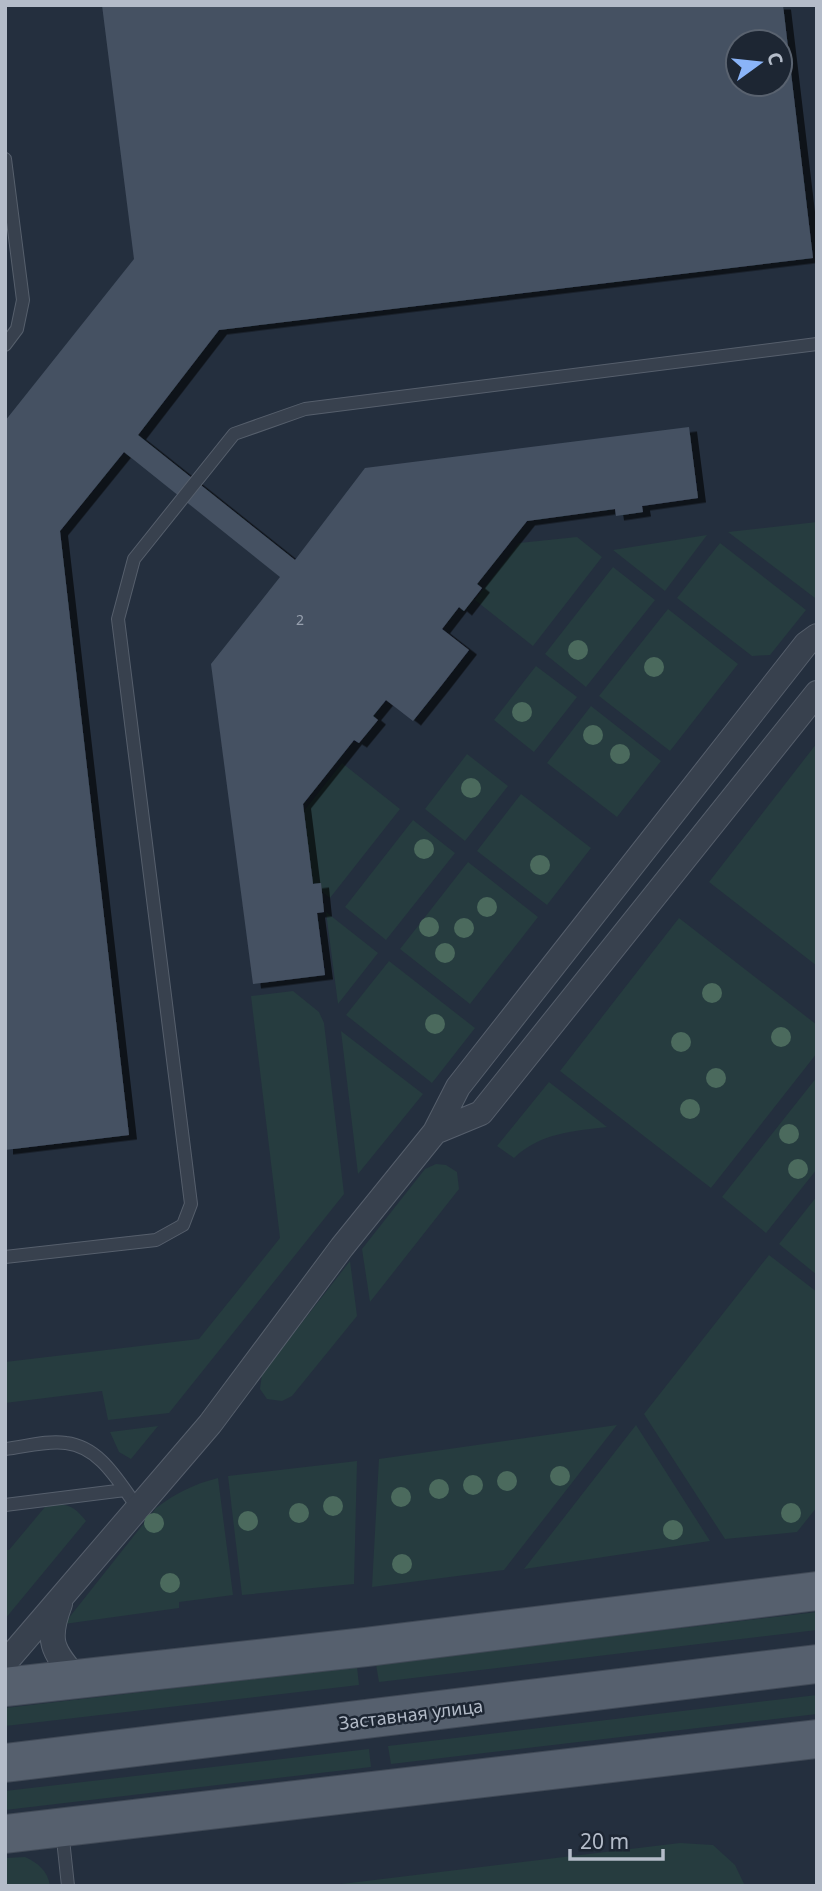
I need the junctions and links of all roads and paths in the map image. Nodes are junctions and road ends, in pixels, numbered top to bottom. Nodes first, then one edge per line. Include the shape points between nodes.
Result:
1 (5, 159) edge
2 (817, 344) edge
3 (5, 345) edge
4 (817, 636) edge
5 (817, 693) edge
6 (435, 1132) junction
7 (5, 1256) edge
8 (5, 1449) edge
9 (132, 1499) junction
10 (5, 1505) edge
11 (817, 1591) edge
12 (63, 1596) junction
13 (5, 1663) edge
14 (817, 1664) edge
15 (76, 1678) junction
16 (5, 1687) edge
17 (817, 1739) edge
18 (5, 1763) edge
19 (61, 1827) junction
20 (5, 1834) edge
21 (68, 1886) edge

1 - 3 lane via 23,300 17,329
2 - 7 lane via 305,409 234,434 134,559 118,619 191,1204 183,1225 156,1240
4 - 6 street via 806,644 458,1087
5 - 6 street via 481,1113
6 - 9 street via 210,1424
8 - 9 lane via 64,1442 82,1446 100,1458
9 - 10 lane
9 - 12 street
11 - 15 main road
12 - 13 street
12 - 15 street via 52,1633 55,1654
14 - 18 main road, Заставная улица
15 - 16 main road
17 - 19 main road
19 - 20 main road
19 - 21 lane

